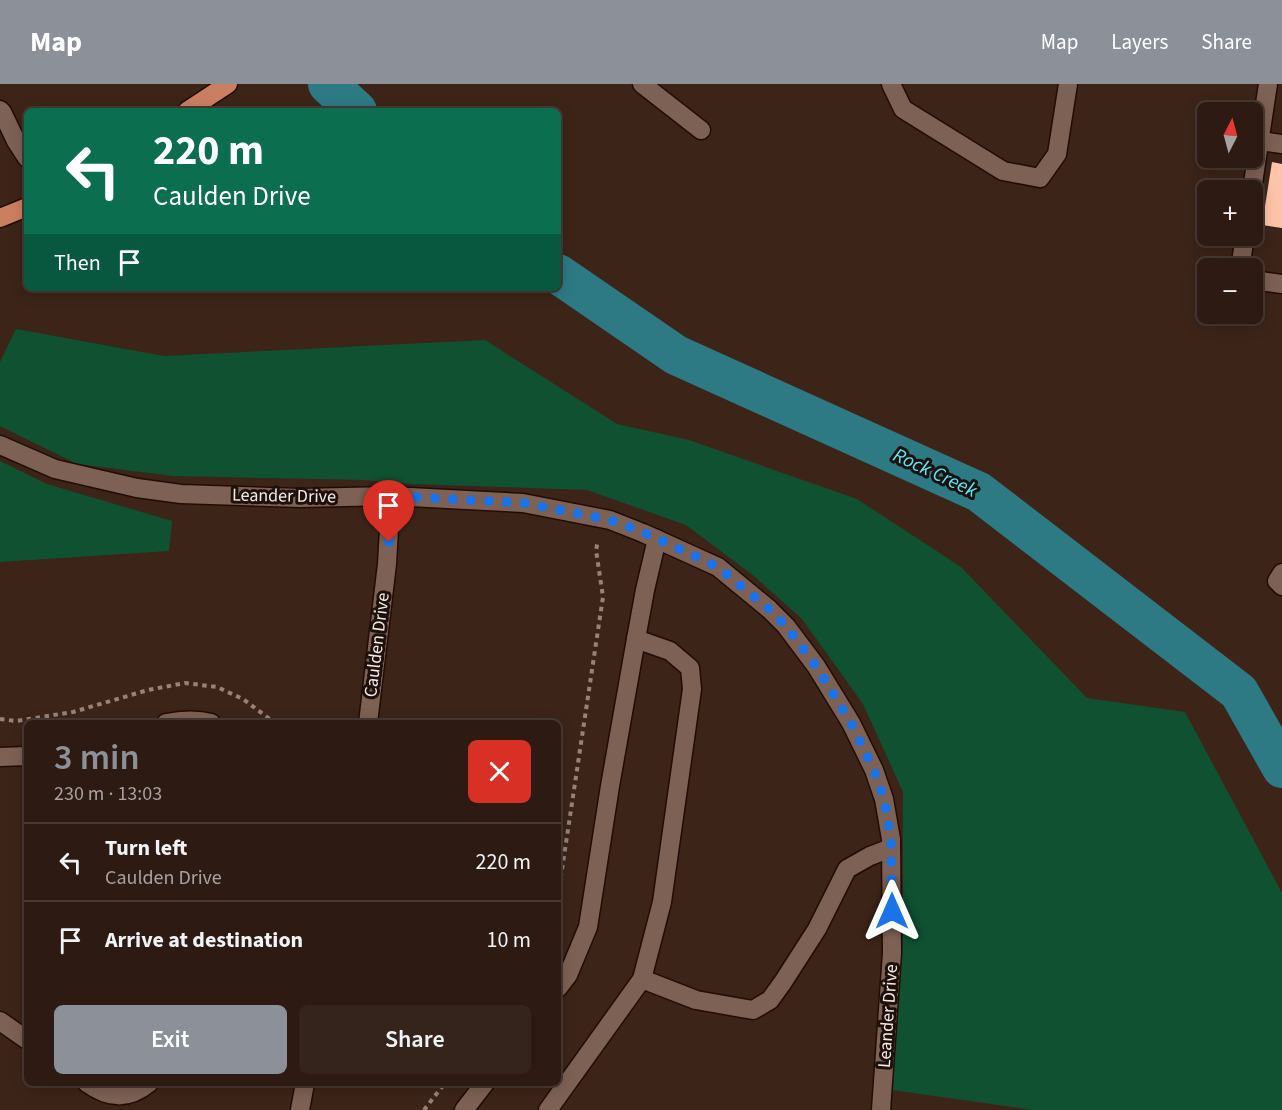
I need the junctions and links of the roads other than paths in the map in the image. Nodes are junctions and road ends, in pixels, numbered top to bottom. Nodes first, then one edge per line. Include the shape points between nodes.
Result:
1 (642, 84) edge
2 (891, 84) edge
3 (1068, 84) edge
4 (1268, 84) edge
5 (222, 88) edge
6 (192, 108) edge
7 (0, 110) edge
8 (1263, 120) edge
9 (700, 130) dead end
10 (1263, 141) edge
11 (1282, 144) edge
12 (24, 153) edge
13 (24, 208) edge
14 (0, 218) edge
15 (1263, 281) edge
16 (1282, 284) edge
17 (0, 445) edge
18 (391, 496) junction
19 (657, 539) junction
20 (1282, 573) edge
21 (1282, 585) edge
22 (636, 639) junction
23 (368, 720) edge
24 (24, 757) edge
25 (1, 762) edge
26 (891, 848) junction
27 (642, 979) junction
28 (561, 984) edge
29 (0, 1022) edge
30 (24, 1038) edge
31 (92, 1086) edge
32 (145, 1086) edge
33 (305, 1086) edge
34 (483, 1086) edge
35 (300, 1110) edge
36 (464, 1110) edge
37 (548, 1110) edge
38 (881, 1110) edge

1 - 9 street
2 - 3 street via 903,109 1003,171 1040,178 1057,154
4 - 8 street
5 - 6 main road
7 - 12 street
10 - 11 street
13 - 14 main road
15 - 16 street
17 - 18 street, Leander Drive via 55,469 182,494
18 - 19 street, Leander Drive via 524,503 610,520
18 - 23 street, Caulden Drive
19 - 22 street
19 - 26 street, Leander Drive via 718,567 786,626 851,723 874,770 884,799
20 - 21 street via 1277,580
22 - 27 street via 670,651 690,668 692,689 662,902
22 - 28 street via 588,927
24 - 25 street
26 - 27 street via 847,869 783,982 770,1000 753,1010 696,1000
26 - 38 street, Leander Drive via 892,953
27 - 37 street
29 - 30 street
31 - 32 street via 119,1095 129,1095
33 - 35 street
34 - 36 street

